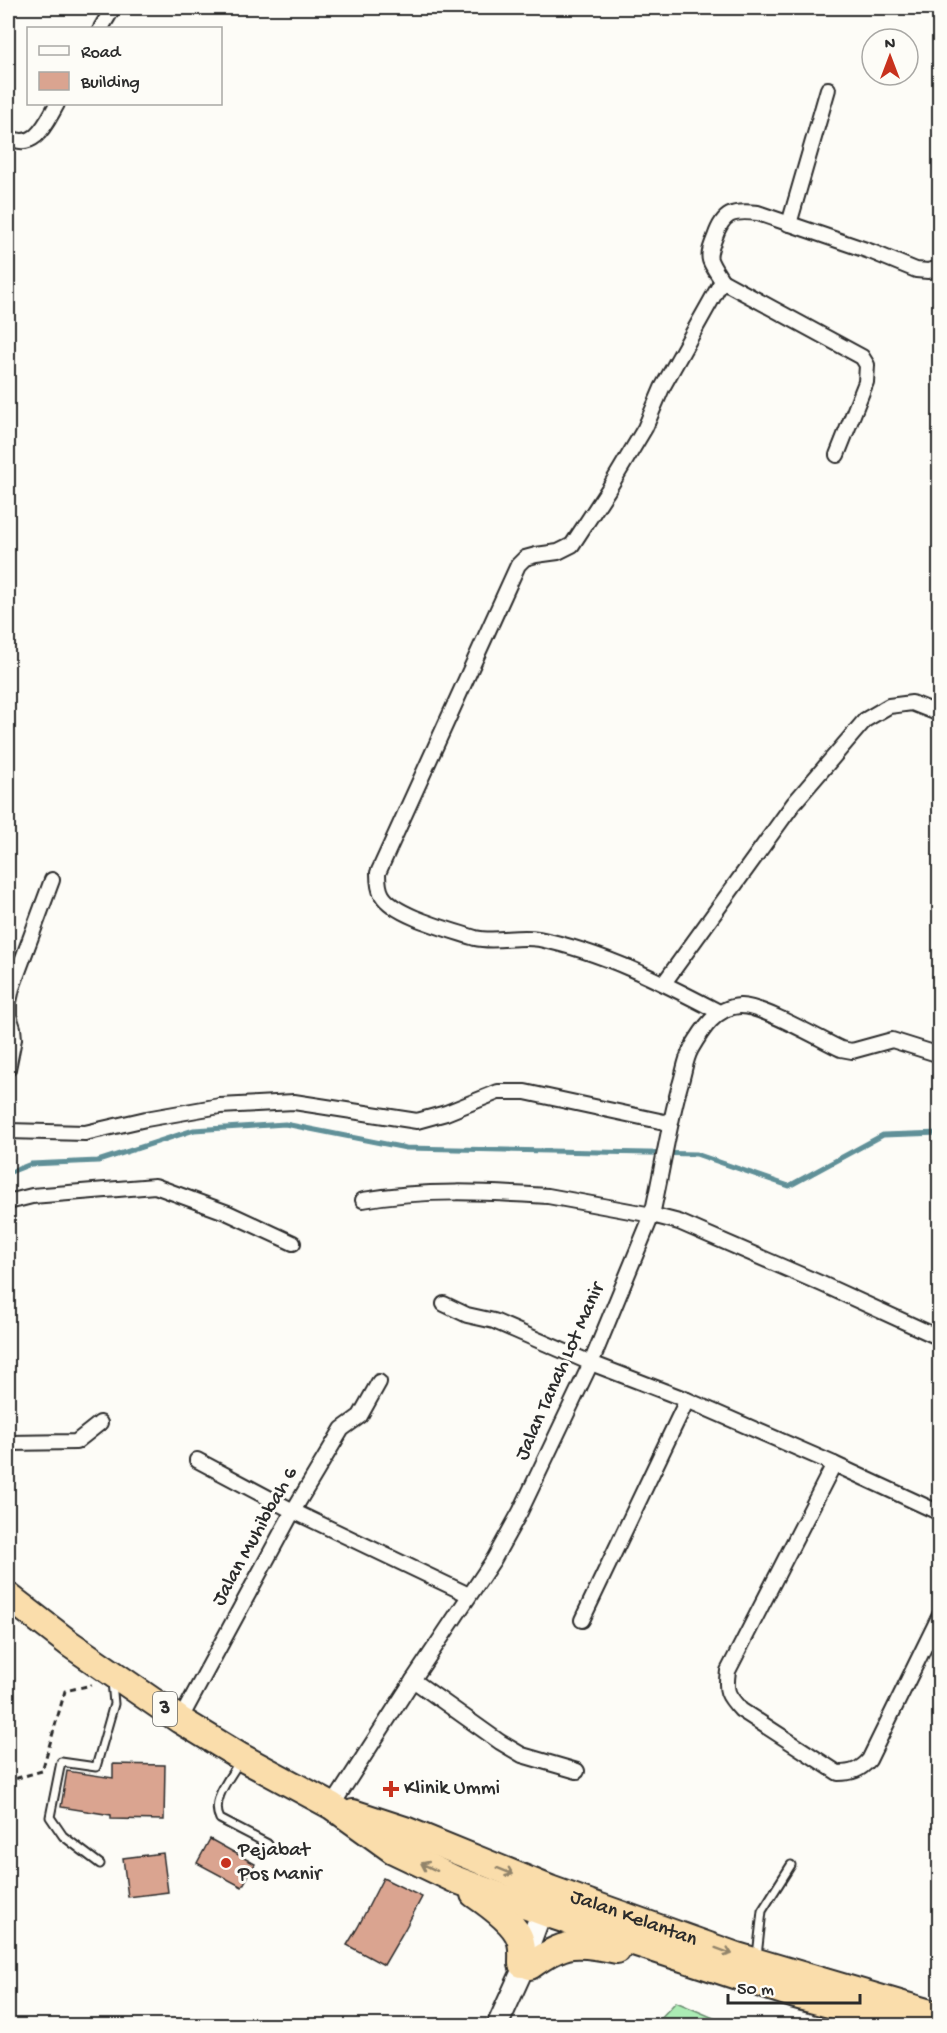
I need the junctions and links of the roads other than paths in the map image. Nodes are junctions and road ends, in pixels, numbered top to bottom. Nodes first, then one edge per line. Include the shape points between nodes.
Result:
1 (113, 8) edge
2 (102, 27) edge
3 (828, 89) dead end
4 (56, 105) edge
5 (8, 137) edge
6 (789, 224) junction
7 (939, 268) edge
8 (722, 281) junction
9 (837, 455) dead end
10 (939, 714) edge
11 (52, 880) dead end
12 (664, 983) junction
13 (714, 1017) junction
14 (939, 1055) edge
15 (8, 1069) edge
16 (669, 1123) junction
17 (8, 1131) edge
18 (363, 1200) dead end
19 (8, 1202) edge
20 (652, 1215) junction
21 (293, 1243) dead end
22 (444, 1304) dead end
23 (939, 1338) edge
24 (591, 1363) junction
25 (379, 1382) dead end
26 (687, 1400) junction
27 (100, 1423) dead end
28 (8, 1443) edge
29 (197, 1460) dead end
30 (834, 1464) junction
31 (293, 1511) junction
32 (939, 1513) edge
33 (469, 1595) junction
34 (8, 1596) edge
35 (939, 1615) edge
36 (582, 1620) dead end
37 (111, 1674) junction
38 (413, 1680) junction
39 (180, 1720) junction
40 (241, 1757) junction
41 (578, 1772) dead end
42 (332, 1806) junction
43 (267, 1844) dead end
44 (100, 1864) dead end
45 (791, 1865) dead end
46 (454, 1880) junction
47 (552, 1903) junction
48 (756, 1962) junction
49 (525, 1967) junction
50 (726, 1973) junction
51 (921, 2015) edge
52 (497, 2025) edge

1 - 2 street
3 - 6 street
4 - 5 street via 33,139 15,141
6 - 7 street via 916,270
6 - 8 street via 742,211 720,221 709,258
8 - 9 street via 862,357 867,365 866,382
8 - 12 street via 662,388 645,428 572,545 558,552 525,558 518,565 378,873 383,897 400,912 485,940 539,939 608,959
10 - 12 street via 912,703 889,706 865,720 794,803
11 - 15 street via 12,988 9,1016 14,1039
12 - 13 street
13 - 14 street via 729,1007 743,1006 758,1009 841,1049 852,1051 892,1040
13 - 16 street, Jalan Tanah Lot Manir via 690,1051
16 - 17 street via 525,1092 498,1092 417,1120 294,1102 220,1106 85,1133
16 - 20 street, Jalan Tanah Lot Manir
18 - 20 street via 447,1191 531,1195
19 - 21 street via 32,1196 154,1186 228,1213
20 - 23 street via 679,1222
20 - 24 street, Jalan Tanah Lot Manir
22 - 24 street
24 - 26 street
24 - 33 street, Jalan Tanah Lot Manir via 520,1512
25 - 31 street, Jalan Muhibbah 6 via 360,1416 342,1429
26 - 30 street
26 - 36 street
27 - 28 street via 76,1442
29 - 31 street
30 - 32 street
30 - 35 street via 728,1671 726,1687 730,1699 838,1773 852,1773 870,1760
31 - 33 street
31 - 39 street, Jalan Muhibbah 6
33 - 38 street, Jalan Tanah Lot Manir
34 - 37 highway, Jalan Kelantan / 3
37 - 39 highway, Jalan Kelantan / 3
37 - 44 lane via 114,1704 96,1767 62,1762 50,1817 63,1836
38 - 41 street via 522,1755
38 - 42 street, Jalan Tanah Lot Manir
39 - 40 highway, Jalan Kelantan / 3
40 - 42 highway, Jalan Kelantan / 3
40 - 43 lane via 219,1798 217,1812 220,1819
46 -> 42 highway, Jalan Kelantan / 3 via 393,1850
42 -> 47 highway, Jalan Kelantan / 3 via 405,1830
45 - 48 lane via 762,1911
46 - 47 highway, Jalan Kelantan / 3
46 - 49 highway via 490,1905 514,1929 520,1938
47 -> 48 highway, Jalan Kelantan / 3
47 - 49 main road
47 - 50 highway, Jalan Kelantan / 3
48 - 51 highway, Jalan Kelantan / 3
49 - 50 highway via 560,1947 576,1944
49 - 52 main road
50 - 51 highway, Jalan Kelantan / 3 via 795,1995

